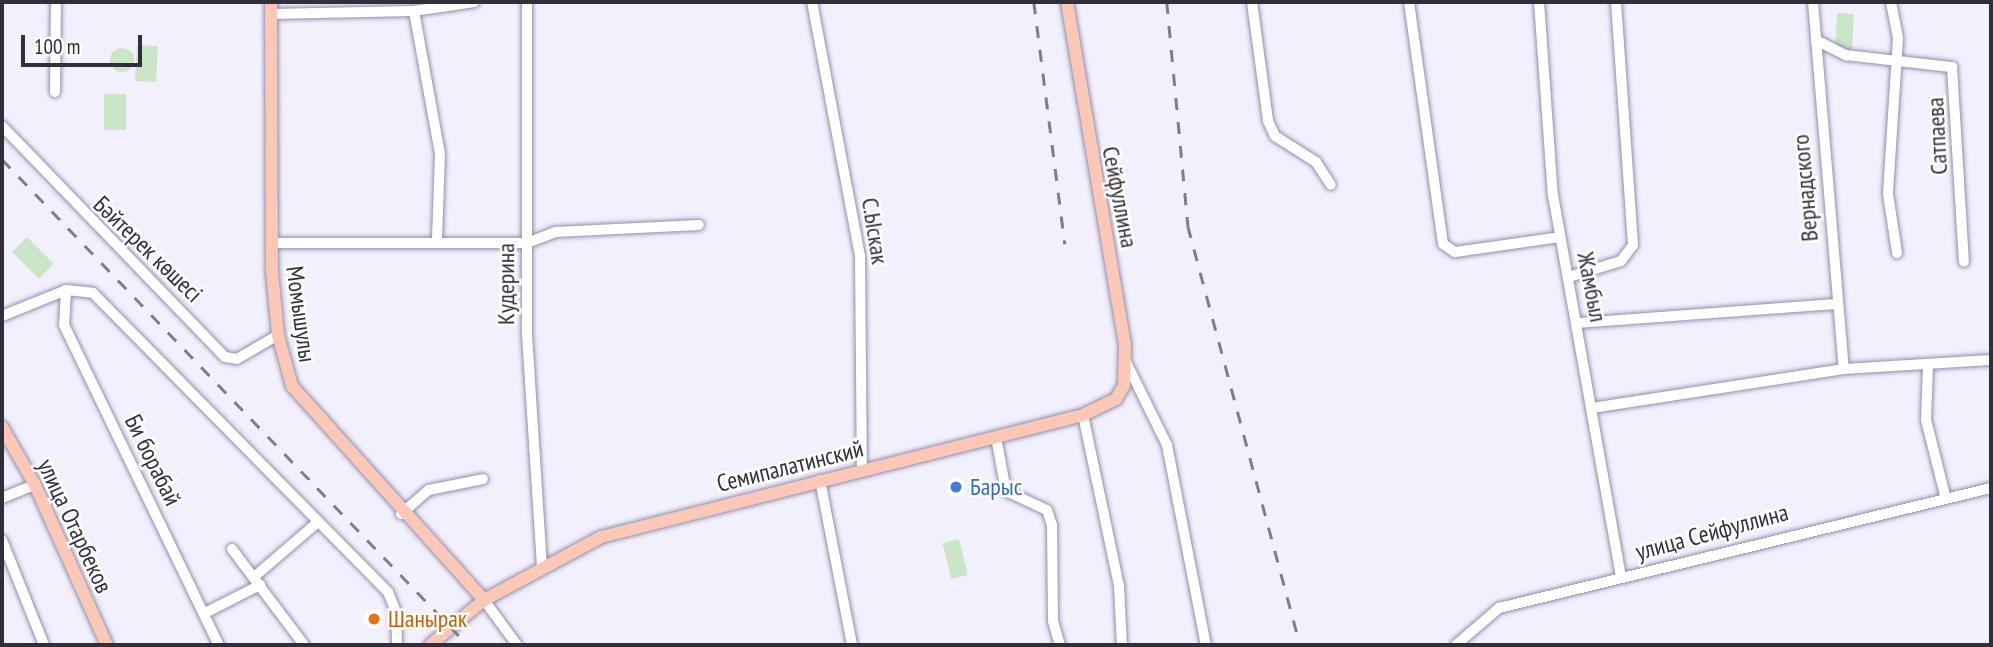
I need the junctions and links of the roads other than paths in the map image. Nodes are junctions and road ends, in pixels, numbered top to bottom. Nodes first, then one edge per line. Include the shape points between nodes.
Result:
1 (56, 2) edge
2 (474, 2) edge
3 (527, 2) edge
4 (812, 2) edge
5 (1067, 2) edge
6 (1252, 2) edge
7 (1409, 2) edge
8 (1539, 2) edge
9 (1616, 2) edge
10 (1813, 2) edge
11 (1891, 2) edge
12 (271, 8) edge
13 (414, 11) junction
14 (1816, 40) junction
15 (1895, 63) junction
16 (55, 92) dead end
17 (2, 126) edge
18 (1331, 185) dead end
19 (699, 225) dead end
20 (1560, 237) junction
21 (437, 241) junction
22 (271, 243) junction
23 (527, 243) junction
24 (1897, 253) dead end
25 (1964, 262) dead end
26 (1569, 276) junction
27 (66, 290) junction
28 (1837, 304) junction
29 (2, 316) edge
30 (1578, 323) junction
31 (278, 335) junction
32 (1991, 360) edge
33 (1126, 362) junction
34 (1928, 367) junction
35 (1844, 369) junction
36 (1116, 399) joint
37 (1592, 408) junction
38 (1083, 415) junction
39 (2, 427) edge
40 (996, 437) junction
41 (862, 470) junction
42 (483, 479) dead end
43 (820, 480) junction
44 (35, 485) junction
45 (1991, 488) edge
46 (1945, 495) junction
47 (2, 498) edge
48 (401, 514) junction
49 (318, 522) junction
50 (2, 540) edge
51 (232, 549) dead end
52 (542, 566) junction
53 (1621, 578) junction
54 (257, 581) junction
55 (484, 600) junction
56 (205, 613) junction
57 (44, 645) edge
58 (107, 645) edge
59 (219, 645) edge
60 (304, 645) edge
61 (397, 645) edge
62 (430, 645) edge
63 (517, 645) edge
64 (852, 645) edge
65 (1060, 645) edge
66 (1122, 645) edge
67 (1206, 645) edge
68 (1456, 645) edge

1 - 16 street
2 - 13 street
3 - 23 street, Кудерина
4 - 41 street, С.Ыскак via 860,256
5 - 33 main road, Сейфуллина
6 - 18 street via 1268,121 1275,136 1316,162
7 - 20 street via 1443,243 1454,252
8 - 20 street, Жамбыл
9 - 26 street via 1623,169 1633,245 1621,261
10 - 14 street, Вернадского
11 - 15 street, Сатпаева
12 - 13 street
12 - 22 main road, Момышулы
13 - 21 street via 440,155
14 - 15 street, Сатпаева via 1846,55
14 - 28 street, Вернадского
15 - 24 street, Сатпаева via 1888,194
15 - 25 street, Сатпаева via 1952,67
17 - 31 street, Бәйтерек көшесі via 225,357 237,359
19 - 23 street via 555,232
20 - 26 street, Жамбыл
21 - 22 street
21 - 23 street
22 - 31 main road, Момышулы
23 - 52 street, Кудерина
26 - 30 street, Жамбыл
27 - 29 street
27 - 49 street via 93,293
27 - 56 street, Би борабай via 64,326
28 - 30 street
28 - 35 street, Вернадского
30 - 37 street, Жамбыл
31 - 48 main road, Момышулы via 301,403
32 - 34 street
33 - 36 main road, Сейфуллина
33 - 67 street via 1167,445
34 - 35 street
34 - 46 street via 1926,420
35 - 37 street
36 - 38 main road, Семипалатинский
37 - 53 street, Жамбыл
38 - 40 main road, Семипалатинский
38 - 66 street via 1119,586
39 - 44 main road, улица Отарбеков
40 - 41 main road, Семипалатинский
40 - 65 street via 1006,491 1047,510 1052,525 1053,621
41 - 43 main road, Семипалатинский
42 - 48 street via 429,490
43 - 52 main road, Семипалатинский via 661,518
43 - 64 street
44 - 47 street
44 - 58 main road, улица Отарбеков
45 - 46 street, улица Сейфуллина
46 - 53 street, улица Сейфуллина
48 - 55 main road, Момышулы
49 - 54 street
49 - 61 street via 387,592 396,612
50 - 57 street
51 - 54 street
52 - 55 main road, Семипалатинский
53 - 68 street, улица Сейфуллина via 1499,608
54 - 56 street
54 - 60 street
55 - 62 main road, Семипалатинский
55 - 63 street
56 - 59 street, Би борабай

